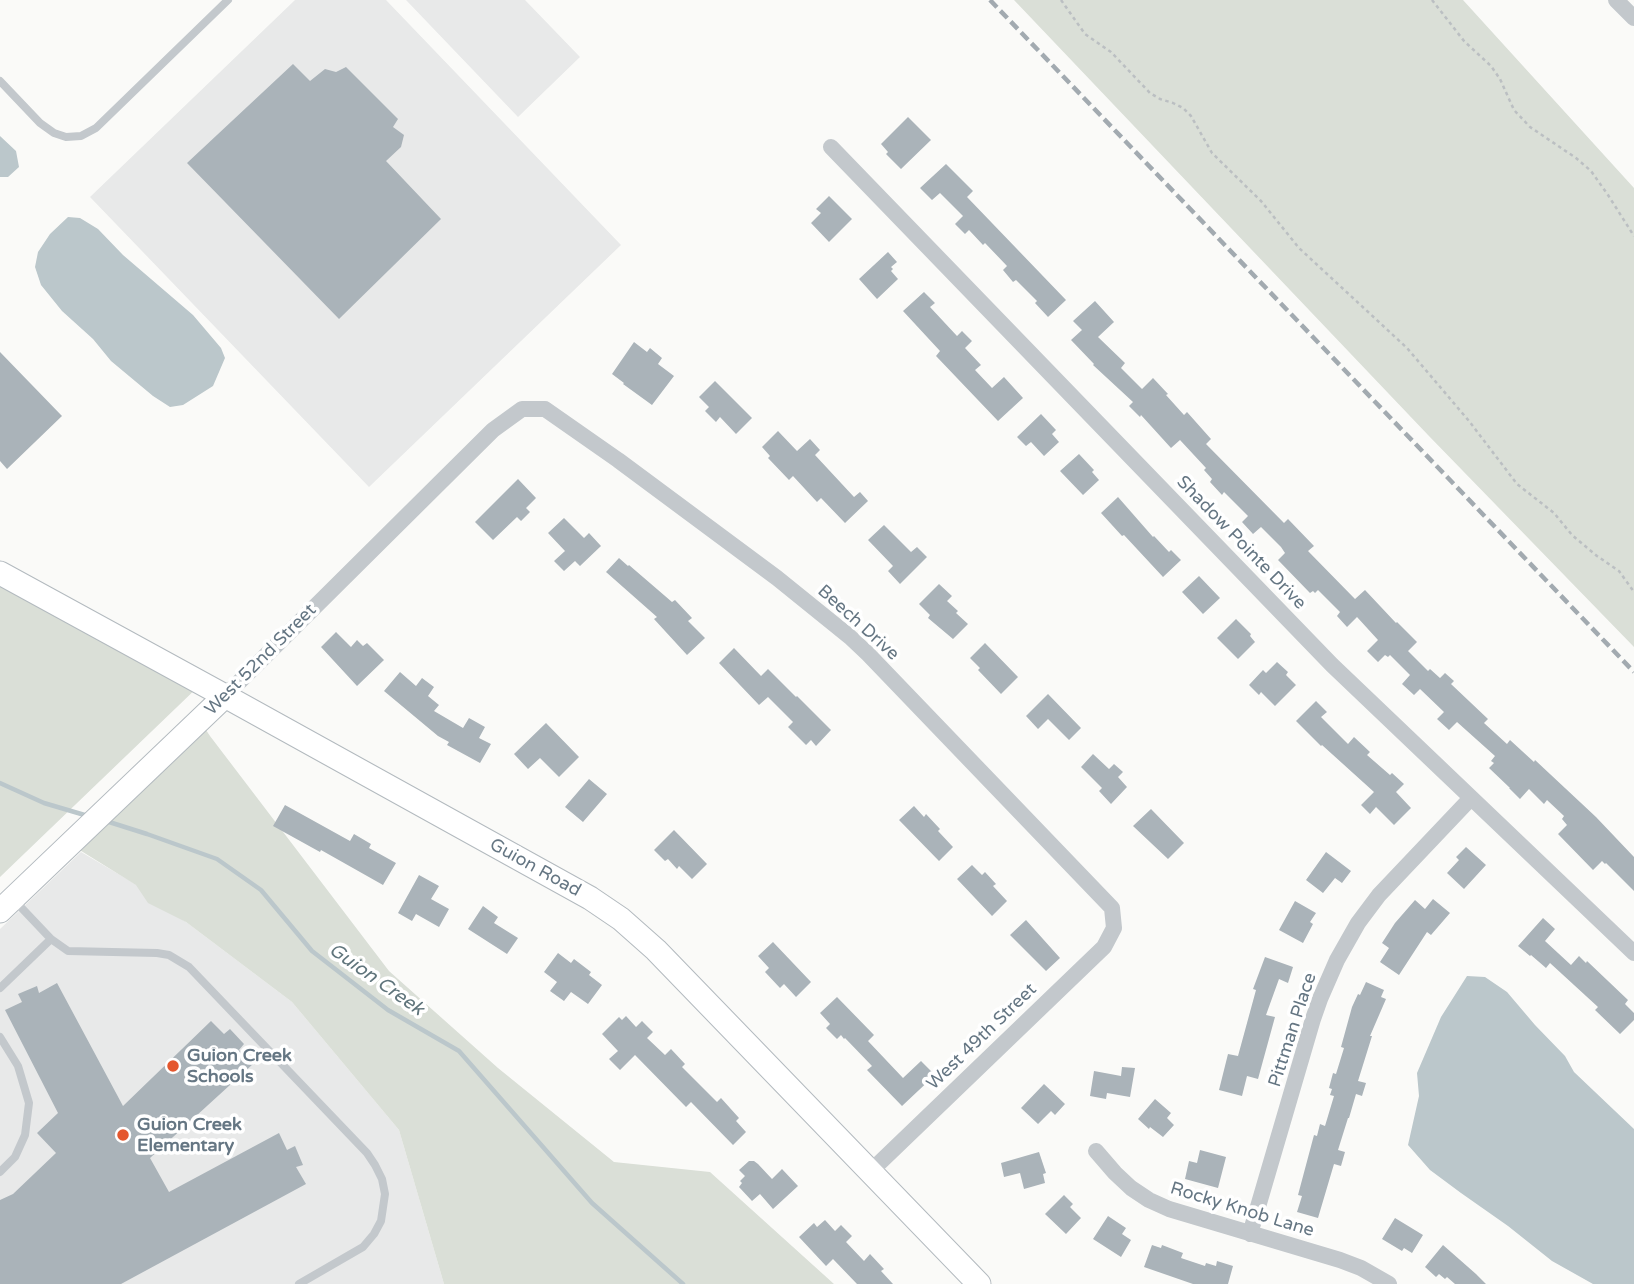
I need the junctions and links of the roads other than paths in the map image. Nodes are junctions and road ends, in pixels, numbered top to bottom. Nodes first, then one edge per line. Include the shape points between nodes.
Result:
1 (228, 0) edge
2 (1616, 0) edge
3 (1634, 18) edge
4 (0, 81) edge
5 (831, 147) dead end
6 (522, 409) joint
7 (0, 573) edge
8 (225, 696) junction
9 (1471, 798) junction
10 (6, 905) edge
11 (1114, 928) joint
12 (51, 939) junction
13 (1634, 953) edge
14 (0, 988) edge
15 (0, 1037) edge
16 (1096, 1151) dead end
17 (870, 1171) junction
18 (0, 1172) edge
19 (1250, 1234) junction
20 (299, 1284) edge
21 (979, 1284) edge
22 (1389, 1284) edge

1 - 4 lane via 96,128 81,136 54,133
2 - 3 street
5 - 9 street, Shadow Pointe Drive via 1336,669
6 - 8 street, West 52nd Street via 493,430
6 - 11 street, Beech Drive via 545,409 777,578 850,637 1111,908
7 - 8 street, Guion Road
8 - 10 street, West 52nd Street
8 - 17 street, Guion Road via 615,914 656,950
9 - 13 street, Shadow Pointe Drive
9 - 19 street, Pittman Place via 1379,895 1337,960 1313,1019
10 - 12 lane
11 - 17 street, West 49th Street via 1104,947
12 - 14 lane
12 - 20 lane via 68,951 158,953 189,967 367,1153 382,1179 381,1221 363,1247
15 - 18 lane via 18,1066 29,1104 25,1135 15,1157
16 - 19 street, Rocky Knob Lane via 1126,1183 1156,1203
17 - 21 street, Guion Road
19 - 22 street, Rocky Knob Lane via 1348,1263

